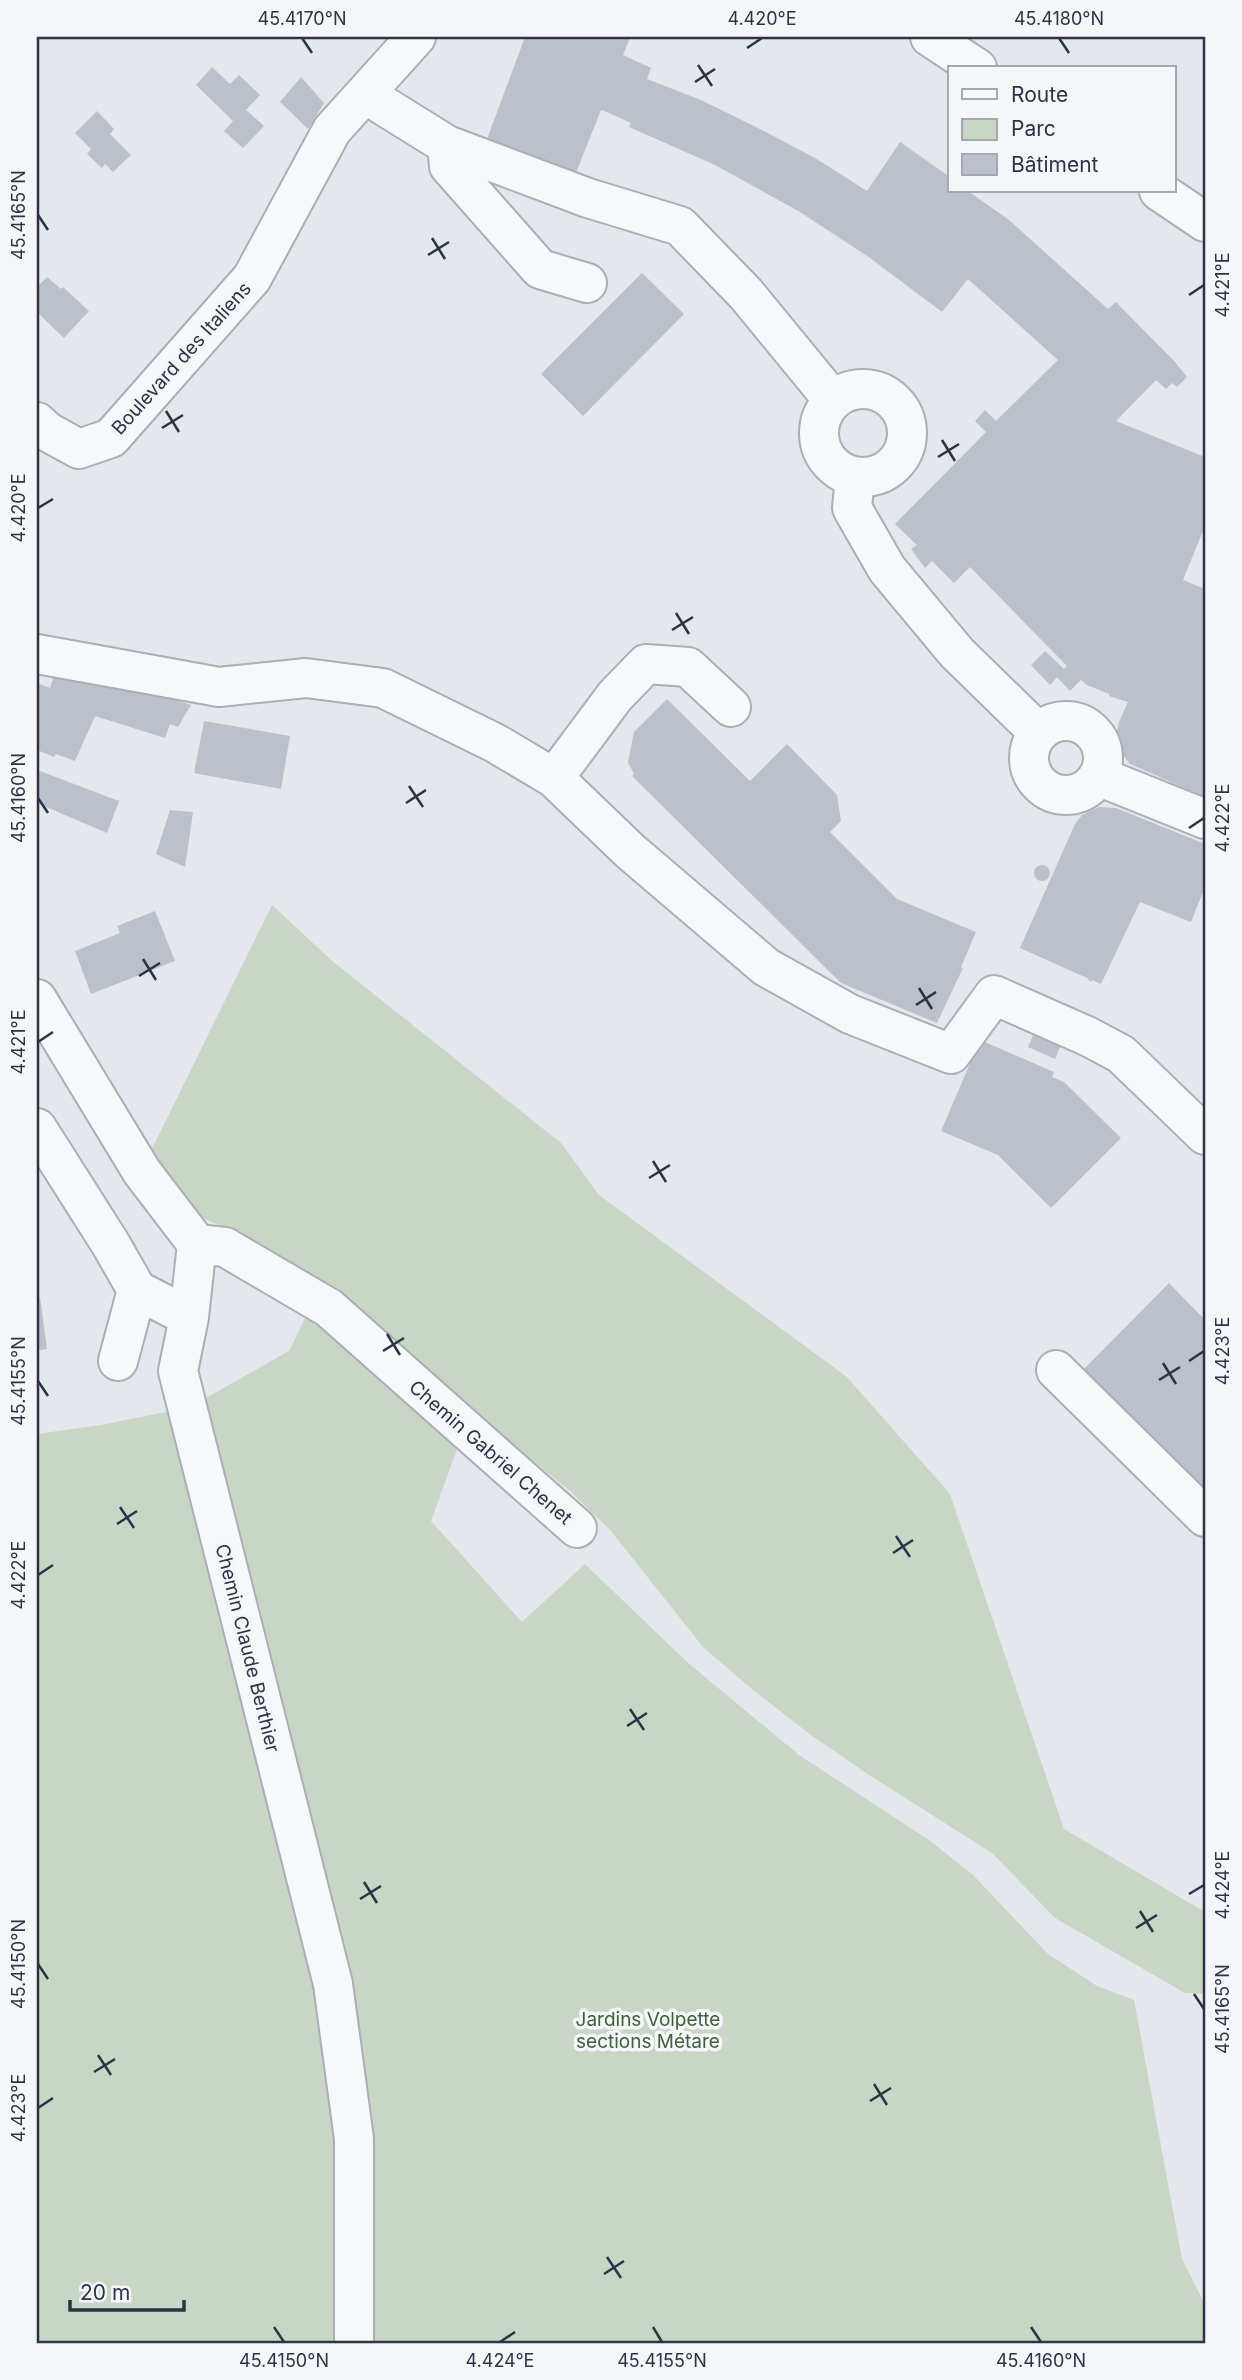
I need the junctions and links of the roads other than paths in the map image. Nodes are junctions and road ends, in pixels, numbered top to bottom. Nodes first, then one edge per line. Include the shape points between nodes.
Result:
1 (416, 37) edge
2 (930, 37) edge
3 (974, 66) edge
4 (369, 89) junction
5 (447, 145) junction
6 (1161, 192) edge
7 (1205, 222) edge
8 (587, 283) dead end
9 (833, 400) junction
10 (37, 422) edge
11 (855, 477) junction
12 (37, 654) edge
13 (731, 707) dead end
14 (1039, 733) junction
15 (1098, 776) junction
16 (554, 778) junction
17 (1205, 819) edge
18 (37, 999) edge
19 (37, 1128) edge
20 (1205, 1135) edge
21 (197, 1244) junction
22 (137, 1290) junction
23 (189, 1317) junction
24 (118, 1361) dead end
25 (1056, 1370) dead end
26 (1205, 1517) edge
27 (577, 1528) dead end
28 (354, 2343) edge

1 - 4 street, Boulevard des Italiens
2 - 3 street
4 - 5 street via 382,104
4 - 10 street, Boulevard des Italiens via 332,130 253,278 111,438 79,449
5 - 8 street via 449,166 540,269
5 - 9 street via 588,198 680,226 746,294
6 - 7 street
9 - 11 street via 819,424 819,438 831,464
9 - 11 street via 846,392 876,390 890,397 906,422 907,437 895,464 883,473
11 - 14 street via 852,508 887,569 957,653
12 - 16 street via 219,687 306,678 383,688
13 - 16 street via 688,667 646,664 615,696
14 - 15 street via 1061,722 1085,726 1101,746
14 - 15 street via 1029,754 1034,777 1042,786 1052,793 1076,794
15 - 17 street
16 - 20 street via 766,967 849,1014 951,1054 994,995 1121,1054
18 - 21 street via 142,1172
19 - 22 street
21 - 23 street, Chemin Claude Berthier
21 - 27 street, Chemin Gabriel Chenet via 225,1247 329,1308
22 - 23 street
22 - 24 street
23 - 28 street, Chemin Claude Berthier via 178,1371 333,1984 354,2139
25 - 26 street

